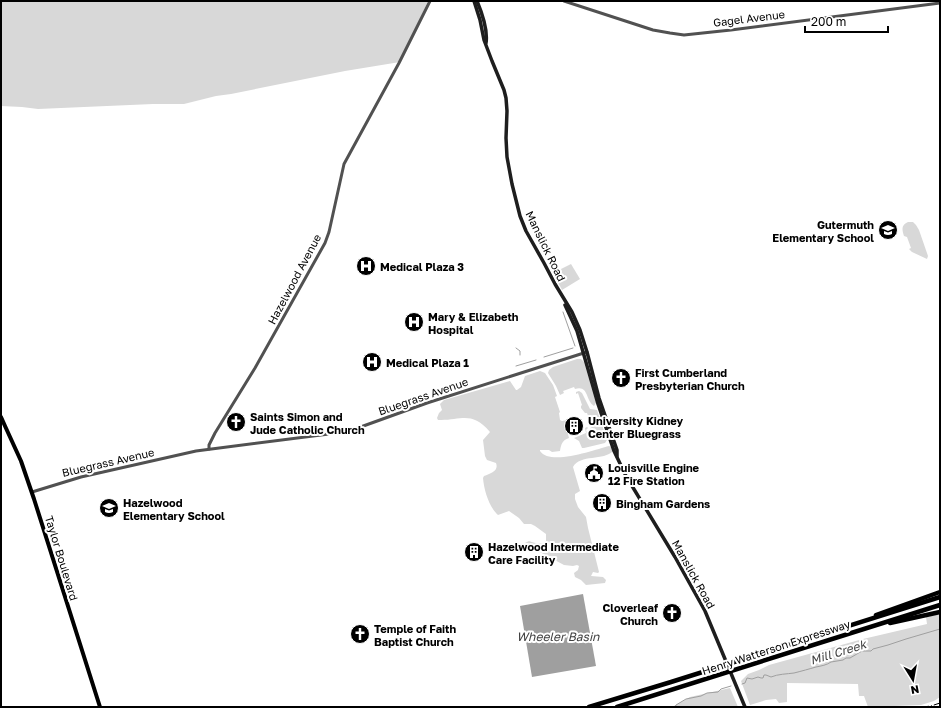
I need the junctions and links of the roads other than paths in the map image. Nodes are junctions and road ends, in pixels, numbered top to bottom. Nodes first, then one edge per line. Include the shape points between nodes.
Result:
1 (430, 1) edge
2 (476, 1) edge
3 (564, 1) edge
4 (940, 3) edge
5 (585, 353) junction
6 (1, 416) edge
7 (209, 449) junction
8 (32, 492) junction
9 (940, 592) edge
10 (940, 597) edge
11 (940, 605) edge
12 (940, 612) edge
13 (862, 621) junction
14 (874, 626) junction
15 (100, 707) edge
16 (589, 707) edge
17 (617, 707) edge
18 (745, 707) edge

1 - 7 street, Hazelwood Avenue via 344,164 325,243 255,368 215,433
2 - 5 main road, Manslick Road via 483,18 486,44 506,98 507,157 520,216 560,293
3 - 4 street, Gagel Avenue via 653,30 684,35
5 - 7 street, Bluegrass Avenue via 427,403 355,429
5 - 18 main road, Manslick Road via 598,404 614,451 626,476 692,585
6 - 8 main road, Taylor Boulevard
7 - 8 street, Bluegrass Avenue via 81,477
8 - 15 main road, Taylor Boulevard
9 - 13 highway
10 - 13 highway
11 - 14 highway, Henry Watterson Expressway
12 - 14 highway
13 - 16 highway, Henry Watterson Expressway
14 - 17 highway, Henry Watterson Expressway

